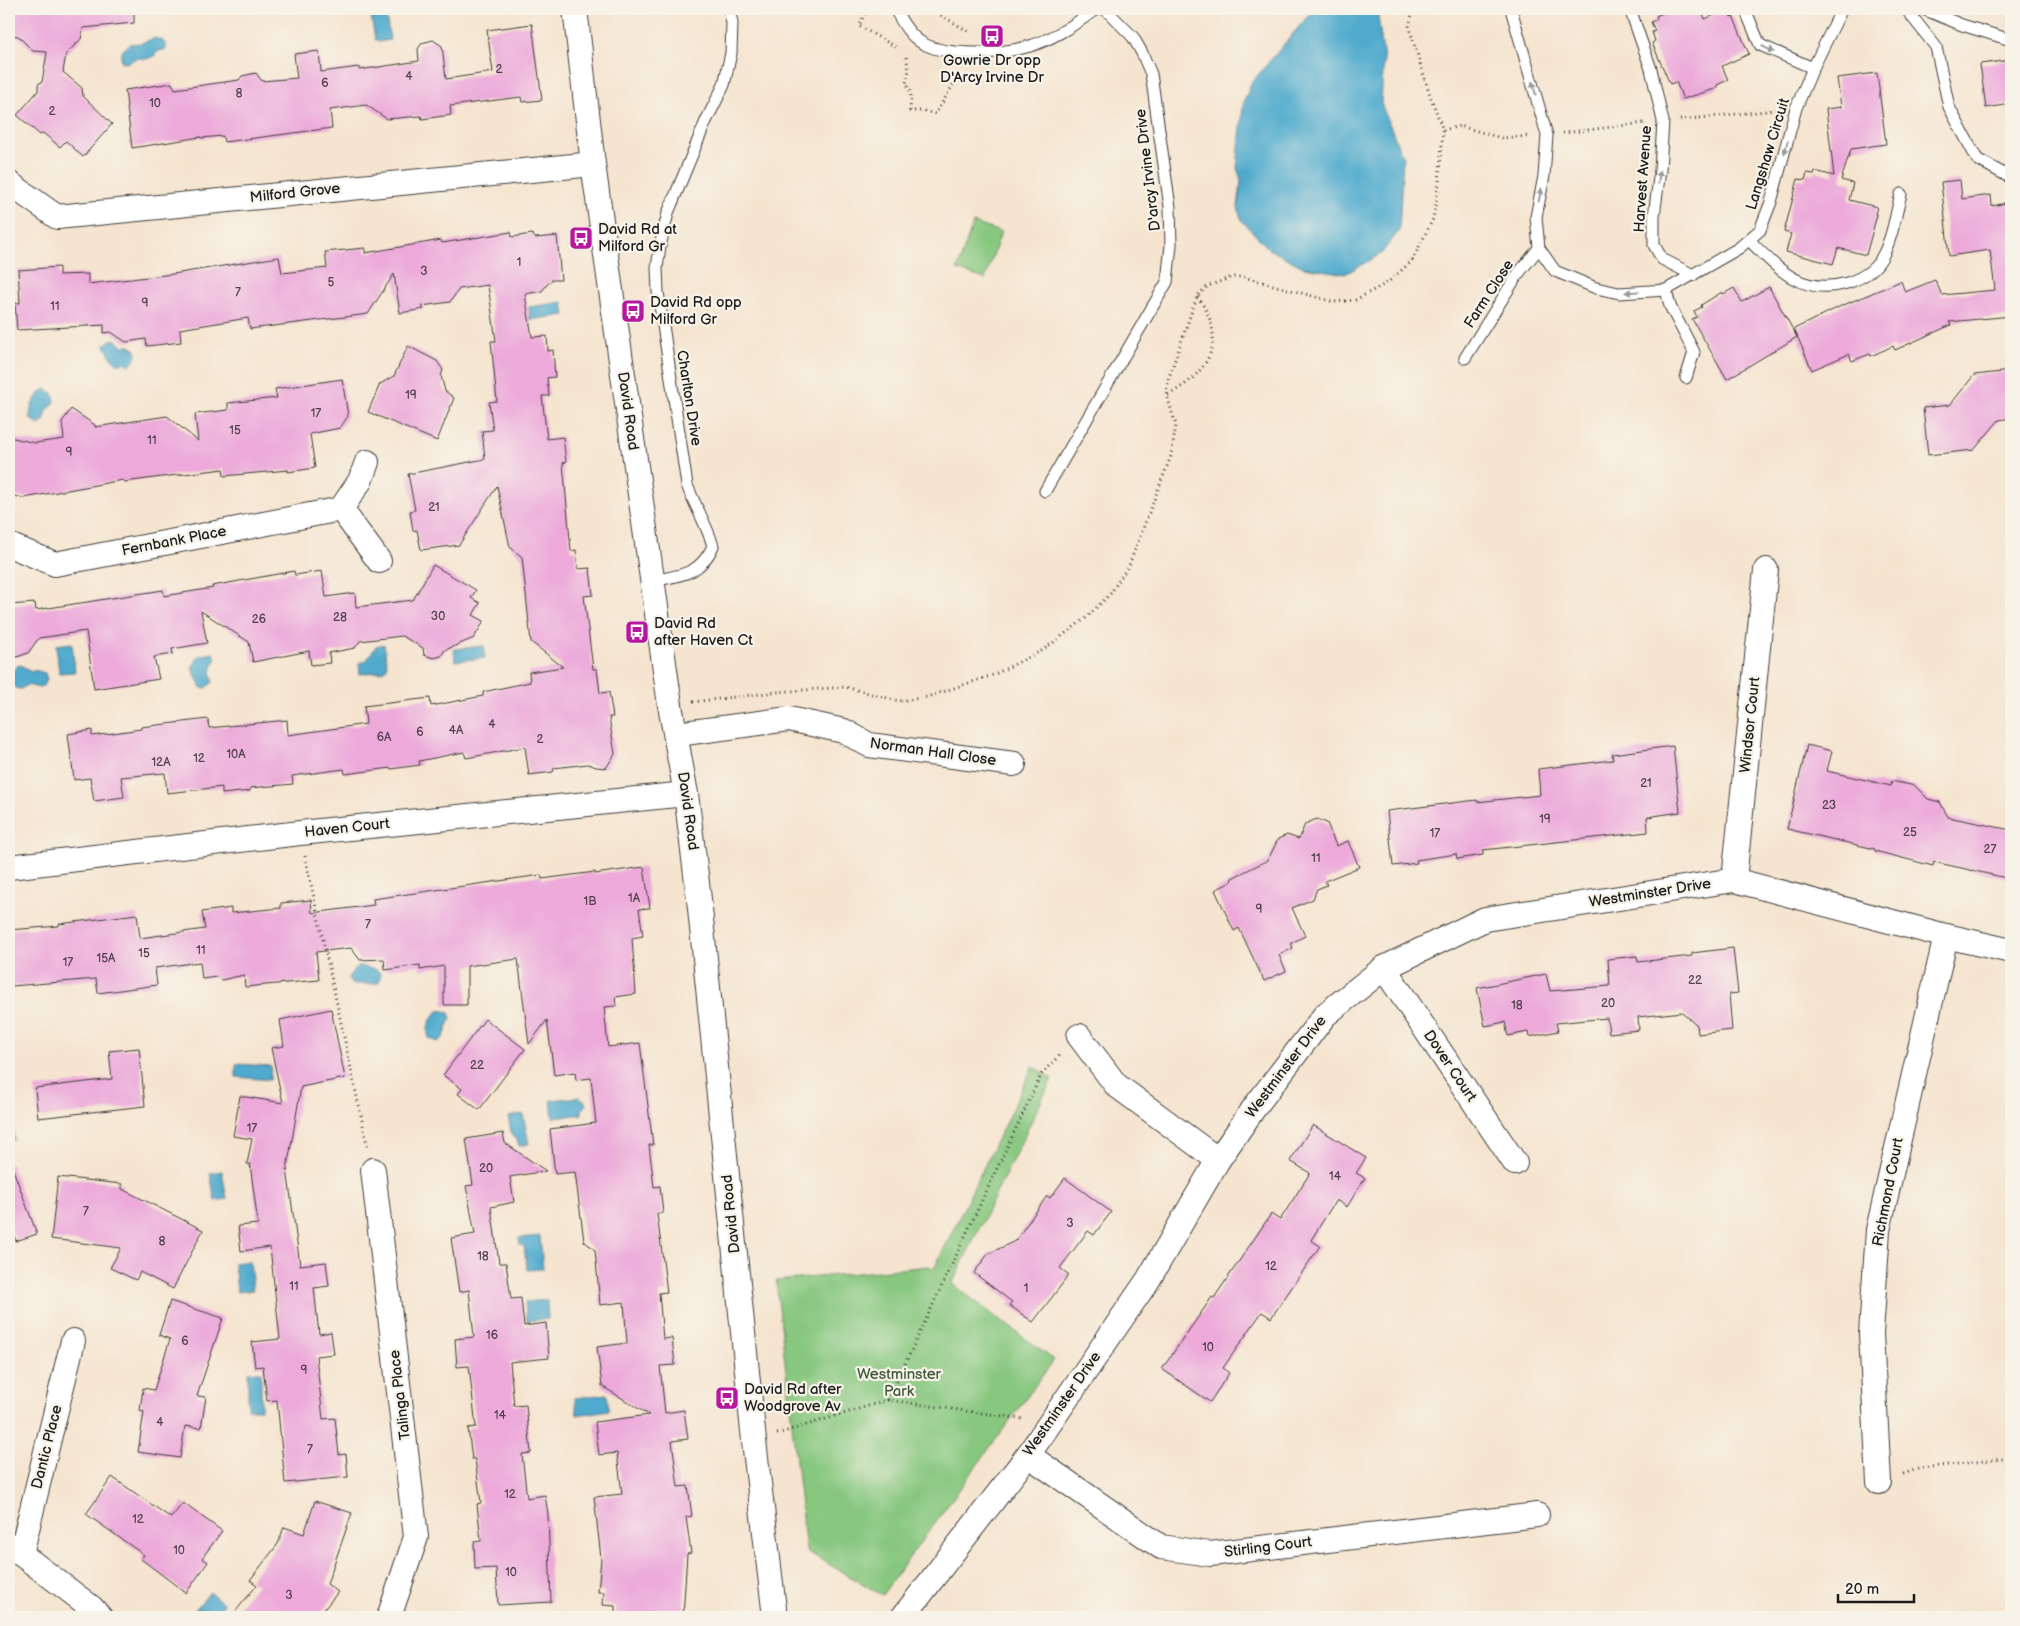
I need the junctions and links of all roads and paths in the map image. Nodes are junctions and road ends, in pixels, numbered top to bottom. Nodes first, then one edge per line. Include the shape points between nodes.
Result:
1 (575, 9) edge
2 (729, 9) edge
3 (867, 9) edge
4 (895, 9) edge
5 (933, 9) edge
6 (1097, 9) edge
7 (1105, 9) edge
8 (1412, 9) edge
9 (1511, 9) edge
10 (1630, 9) edge
11 (1744, 9) edge
12 (1842, 9) edge
13 (1906, 9) edge
14 (1923, 9) edge
15 (972, 33) dead end
16 (2011, 40) edge
17 (899, 49) dead end
18 (903, 54) dead end
19 (1813, 68) junction
20 (972, 79) dead end
21 (1796, 108) junction
22 (1663, 121) junction
23 (1443, 130) junction
24 (1547, 135) junction
25 (593, 164) junction
26 (2011, 178) edge
27 (9, 183) edge
28 (1901, 194) dead end
29 (1749, 240) junction
30 (1539, 248) junction
31 (1693, 274) junction
32 (1666, 290) junction
33 (1197, 296) junction
34 (1465, 358) dead end
35 (1686, 378) dead end
36 (1167, 396) junction
37 (367, 462) dead end
38 (1045, 491) dead end
39 (341, 509) junction
40 (9, 545) edge
41 (379, 561) dead end
42 (1766, 570) dead end
43 (652, 581) junction
44 (670, 705) junction
45 (676, 734) junction
46 (1014, 764) dead end
47 (686, 794) junction
48 (300, 833) junction
49 (9, 867) edge
50 (1734, 880) junction
51 (1946, 936) junction
52 (2011, 951) edge
53 (1384, 968) junction
54 (1079, 1036) joint
55 (1218, 1160) junction
56 (1515, 1163) dead end
57 (373, 1170) joint
58 (73, 1341) dead end
59 (888, 1400) junction
60 (1050, 1423) junction
61 (754, 1441) junction
62 (1028, 1455) junction
63 (2011, 1458) edge
64 (1879, 1482) joint
65 (1537, 1515) dead end
66 (15, 1550) edge
67 (100, 1617) edge
68 (388, 1617) edge
69 (775, 1617) edge
70 (903, 1617) edge

1 - 25 street, David Road
2 - 43 lane, Charlton Drive via 731,53 724,85 668,213 657,268 687,485 713,546 707,560 697,569
3 - 17 path via 859,26
4 - 6 lane via 906,29 923,43 944,52 980,53 1029,46 1062,32
5 - 15 path
7 - 38 lane, D'arcy Irvine Drive via 1133,37 1151,74 1170,207 1167,282
8 - 23 path via 1409,27
24 -> 9 lane, Langshaw Circuit
10 - 22 lane, Harvest Avenue via 1651,69
11 -> 19 lane via 1760,45
12 - 19 lane, Langshaw Circuit
13 - 26 lane via 1936,47 1949,107 1977,159
14 - 16 lane
18 - 20 path via 908,59 906,83 911,93 910,111 935,114 953,85 961,79
19 - 21 lane, Langshaw Circuit
21 - 22 path
21 -> 29 lane, Langshaw Circuit via 1772,202 1760,230
22 - 24 path
31 -> 22 lane, Harvest Avenue via 1662,259 1654,245
23 - 24 path via 1460,126 1501,138
23 - 33 path via 1440,183 1433,219 1412,261 1387,284 1355,300 1334,302 1244,277 1232,277 1208,286
30 -> 24 lane, Langshaw Circuit via 1536,217
25 - 27 street, Milford Grove via 57,217
25 - 43 street, David Road
28 - 29 lane via 1885,252 1878,264 1854,281 1822,288 1804,284 1781,271
29 - 31 lane, Langshaw Circuit
32 -> 30 lane, Langshaw Circuit via 1619,293 1596,288 1555,271
30 - 34 lane, Farm Close via 1518,274
31 - 32 lane, Langshaw Circuit
32 - 35 lane via 1670,306 1694,352
33 - 36 path via 1168,380
33 - 36 path via 1207,310 1212,327 1214,340 1210,356 1183,387
36 - 44 path via 1176,425 1171,456 1129,565 1110,594 1086,618 1043,650 993,675 927,698 899,702 844,687
37 - 39 street via 360,481
39 - 40 street, Fernbank Place via 55,564
39 - 41 street
42 - 50 street, Windsor Court
43 - 44 street, David Road
44 - 45 street, David Road
45 - 46 street, Norman Hall Close via 790,719 844,731 869,745
45 - 47 street, David Road
47 - 48 street, Haven Court
47 - 61 street, David Road
48 - 49 street, Haven Court
48 - 57 path
50 - 51 street, Westminster Drive
50 - 53 street, Westminster Drive via 1485,919
51 - 52 street, Westminster Drive
51 - 64 street, Richmond Court via 1878,1230 1871,1334
53 - 55 street, Westminster Drive via 1325,1015
53 - 56 street, Dover Court
54 - 55 street via 1116,1085
54 - 59 path via 1042,1073
55 - 60 street, Westminster Drive via 1148,1280
57 - 68 street, Talinga Place via 416,1537
58 - 66 street, Dantic Place
59 - 60 path
59 - 61 path
60 - 62 street, Westminster Drive
61 - 69 street, David Road
62 - 65 street, Stirling Court via 1161,1547 1210,1554
62 - 70 street, Westminster Drive
63 - 64 path via 1921,1468
66 - 67 street

